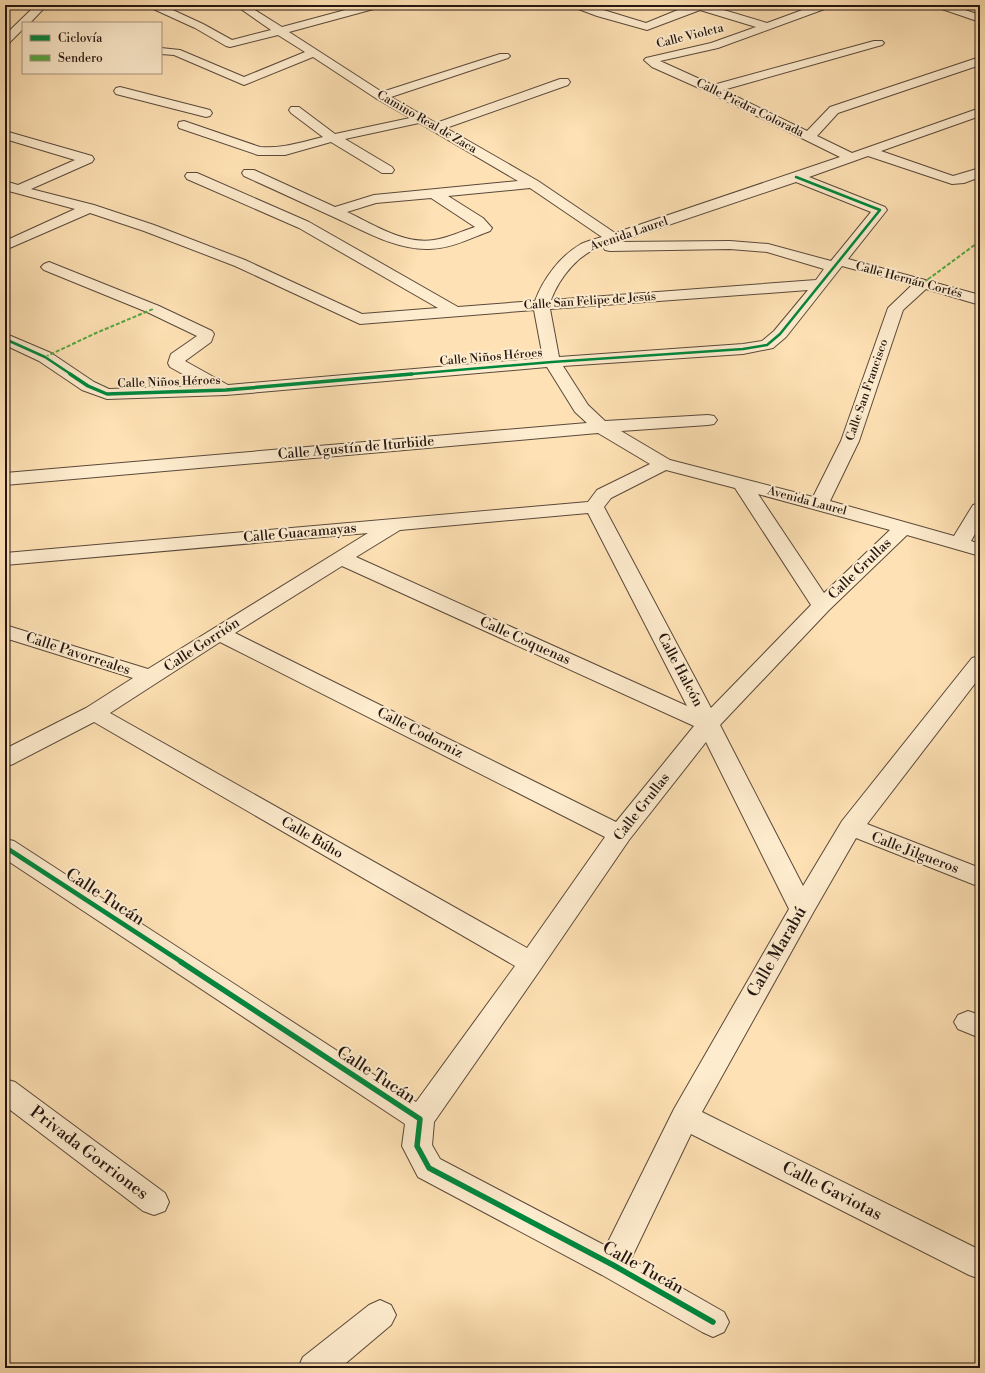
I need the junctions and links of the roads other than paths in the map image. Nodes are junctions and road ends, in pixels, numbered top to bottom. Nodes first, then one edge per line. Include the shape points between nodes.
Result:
1 (42, 5) edge
2 (153, 5) edge
3 (377, 5) edge
4 (577, 5) edge
5 (698, 5) edge
6 (826, 5) edge
7 (940, 5) edge
8 (246, 6) edge
9 (980, 19) edge
10 (24, 22) edge
11 (22, 24) edge
12 (766, 26) junction
13 (280, 31) junction
14 (5, 41) edge
15 (162, 42) edge
16 (878, 43) dead end
17 (162, 51) edge
18 (176, 52) junction
19 (315, 52) junction
20 (504, 56) dead end
21 (650, 60) joint
22 (980, 61) edge
23 (564, 82) dead end
24 (712, 89) junction
25 (120, 91) dead end
26 (381, 96) junction
27 (295, 110) dead end
28 (980, 112) edge
29 (422, 119) junction
30 (436, 127) junction
31 (5, 135) edge
32 (808, 137) junction
33 (334, 138) junction
34 (867, 151) junction
35 (850, 157) junction
36 (387, 170) dead end
37 (980, 172) edge
38 (249, 173) dead end
39 (192, 176) dead end
40 (796, 177) junction
41 (533, 184) junction
42 (11, 188) edge
43 (432, 193) junction
44 (89, 208) junction
45 (334, 212) junction
46 (614, 239) junction
47 (5, 246) edge
48 (587, 247) junction
49 (836, 264) junction
50 (49, 267) dead end
51 (923, 283) junction
52 (820, 284) junction
53 (980, 300) edge
54 (541, 305) junction
55 (454, 311) junction
56 (5, 339) edge
57 (552, 362) junction
58 (226, 390) junction
59 (708, 420) dead end
60 (601, 427) junction
61 (664, 464) junction
62 (5, 479) edge
63 (742, 484) junction
64 (819, 504) junction
65 (594, 507) junction
66 (980, 509) edge
67 (396, 524) junction
68 (903, 528) junction
69 (959, 544) junction
70 (980, 550) edge
71 (341, 558) junction
72 (5, 559) edge
73 (822, 606) junction
74 (5, 631) edge
75 (219, 633) junction
76 (980, 663) edge
77 (152, 677) junction
78 (94, 713) junction
79 (708, 724) junction
80 (5, 759) edge
81 (851, 827) junction
82 (620, 834) junction
83 (5, 847) edge
84 (980, 878) edge
85 (802, 909) junction
86 (531, 963) junction
87 (5, 1090) edge
88 (684, 1117) junction
89 (420, 1119) junction
90 (154, 1202) dead end
91 (613, 1265) junction
92 (980, 1265) edge
93 (380, 1315) dead end
94 (713, 1322) dead end
95 (315, 1368) edge

1 - 10 street
2 - 13 street via 199,26 230,44
3 - 13 street
4 - 5 street via 648,27
5 - 12 street
6 - 12 street, Calle Violeta
7 - 9 street
8 - 13 street, Camino Real de Zaca
11 - 14 street
12 - 21 street, Calle Violeta via 714,46
13 - 19 street, Camino Real de Zaca
15 - 18 street
16 - 24 street
17 - 18 street
18 - 19 street via 244,81
19 - 26 street, Camino Real de Zaca
20 - 26 street
21 - 24 street, Calle Piedra Colorada
22 - 32 street via 834,110
23 - 30 street
24 - 32 street, Calle Piedra Colorada
25 - 33 street via 206,113 184,125 258,151 285,151
26 - 29 street, Camino Real de Zaca
27 - 33 street
28 - 34 street, Avenida Laurel
29 - 30 street, Camino Real de Zaca
29 - 33 street
30 - 41 street, Camino Real de Zaca
31 - 42 street via 87,159
32 - 35 street, Calle Piedra Colorada
33 - 36 street
34 - 35 street, Avenida Laurel
34 - 37 street via 952,180
35 - 40 street, Avenida Laurel
38 - 45 street
39 - 55 street via 304,225
40 - 46 street, Avenida Laurel
40 - 49 street, Calle Niños Héroes via 880,210
41 - 43 street
41 - 46 street, Camino Real de Zaca
42 - 44 street
43 - 45 street via 374,199
43 - 45 street via 485,228 430,245 413,244 392,238
44 - 47 street
44 - 55 street, Calle San Felipe de Jesús via 240,263 360,319
46 - 48 street, Avenida Laurel
48 - 49 street, Calle Hernán Cortés via 730,245 768,248
48 - 54 street, Avenida Laurel via 565,263
49 - 51 street, Calle Hernán Cortés
49 - 52 street, Calle Niños Héroes
50 - 58 street via 153,309 206,334 205,339 177,358 176,363
51 - 53 street, Calle Hernán Cortés
51 - 64 street, Calle San Francisco via 896,308 850,442
52 - 54 street, Calle San Felipe de Jesús
52 - 57 street, Calle Niños Héroes via 780,334 767,345 743,349
54 - 55 street, Calle San Felipe de Jesús
54 - 57 street, Avenida Laurel
56 - 58 street, Calle Niños Héroes via 45,358 88,386 107,394
57 - 58 street, Calle Niños Héroes
57 - 60 street, Avenida Laurel via 581,408
59 - 60 street, Calle Agustín de Iturbide
60 - 61 street, Avenida Laurel
60 - 62 street, Calle Agustín de Iturbide
61 - 63 street, Avenida Laurel
61 - 65 street via 604,494
63 - 64 street, Avenida Laurel
63 - 73 street
64 - 68 street, Avenida Laurel
65 - 67 street, Calle Guacamayas
65 - 79 street, Calle Halcón
66 - 69 street
67 - 71 street, Calle Gorrión
67 - 72 street, Calle Guacamayas
68 - 69 street, Avenida Laurel
68 - 73 street, Calle Grullas
69 - 70 street, Avenida Laurel
71 - 75 street, Calle Gorrión
71 - 79 street, Calle Coquenas
73 - 79 street, Calle Grullas
74 - 77 street, Calle Pavorreales
75 - 77 street, Calle Gorrión
75 - 82 street, Calle Codorniz
76 - 81 street, Calle Marabú
77 - 78 street, Calle Gorrión
78 - 80 street, Calle Gorrión
78 - 86 street, Calle Búho
79 - 82 street, Calle Grullas
79 - 85 street, Calle Halcón
81 - 84 street, Calle Jilgueros
81 - 85 street, Calle Marabú
82 - 86 street, Calle Grullas
83 - 89 street, Calle Tucán
85 - 88 street, Calle Marabú
86 - 89 street, Calle Grullas
87 - 90 street, Privada Gorriones
88 - 91 street, Calle Marabú
88 - 92 street, Calle Gaviotas
89 - 91 street, Calle Tucán via 417,1146 429,1168
91 - 94 street, Calle Tucán
93 - 95 street

